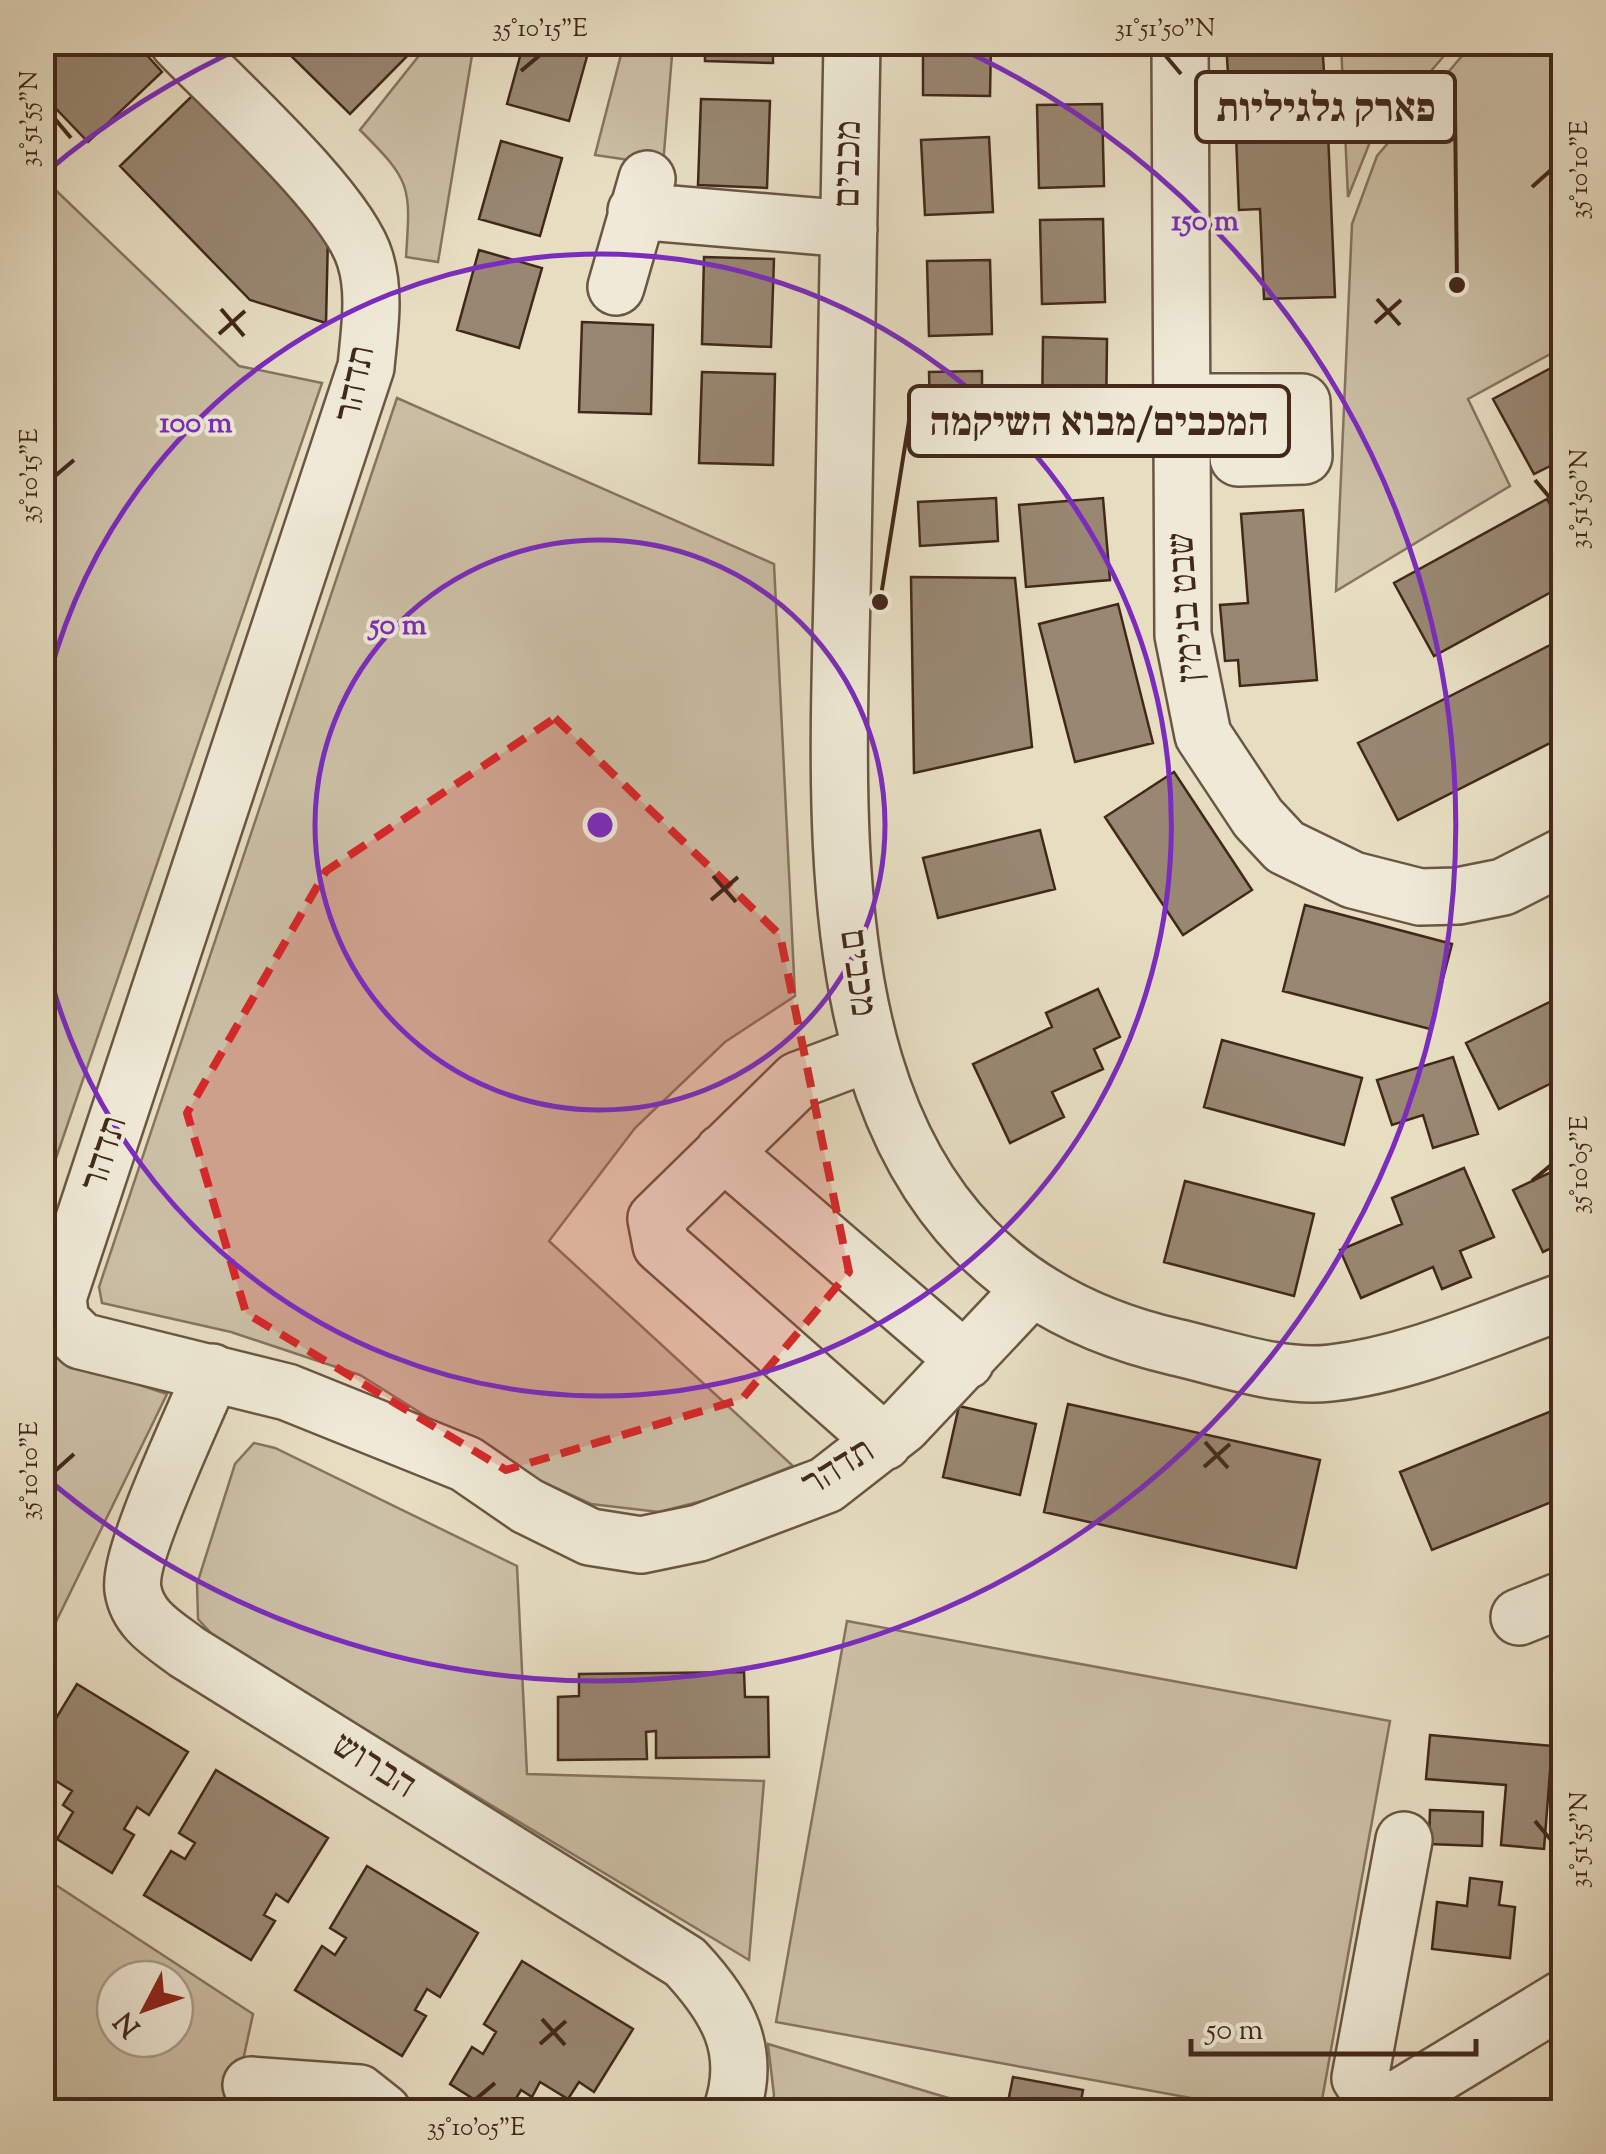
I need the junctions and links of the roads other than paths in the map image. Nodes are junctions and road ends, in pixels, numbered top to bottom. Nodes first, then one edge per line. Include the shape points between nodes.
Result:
1 (178, 42) edge
2 (852, 42) edge
3 (1180, 42) edge
4 (849, 229) junction
5 (616, 287) dead end
6 (1181, 402) junction
7 (1238, 458) dead end
8 (1564, 856) edge
9 (870, 1053) junction
10 (723, 1152) junction
11 (1031, 1289) junction
12 (1564, 1301) edge
13 (966, 1361) junction
14 (212, 1372) junction
15 (884, 1442) junction
16 (1404, 1840) dead end
17 (1564, 1998) edge
18 (251, 2085) dead end
19 (1378, 2108) edge
20 (383, 2112) edge
21 (731, 2112) edge

1 - 14 street, תדהר via 336,207 365,258 370,302 358,402 58,1298 61,1321 81,1341
2 - 4 street, מכבים
3 - 6 street, שבט בנימין
4 - 5 street via 642,194
4 - 9 street, מכבים via 839,768 848,923
6 - 7 street via 1302,402 1304,456
6 - 8 street, שבט בנימין via 1190,685 1203,735 1258,818 1285,846 1323,867 1420,897 1503,887
9 - 10 street via 798,1080
9 - 11 street, מכבים via 906,1144 946,1206 993,1261
10 - 13 street
10 - 15 street via 656,1218 661,1245
11 - 12 street, מכבים via 1127,1336 1325,1374 1368,1368
11 - 13 street, תדהר
13 - 15 street, תדהר
14 - 15 street, תדהר via 287,1392 466,1464 527,1506 590,1537 641,1546 699,1534 826,1485
14 - 21 street, הברוש via 142,1544 132,1589 145,1621 686,1962 734,2024 742,2062
16 - 19 street via 1360,2078
17 - 19 street
18 - 20 street via 359,2094

